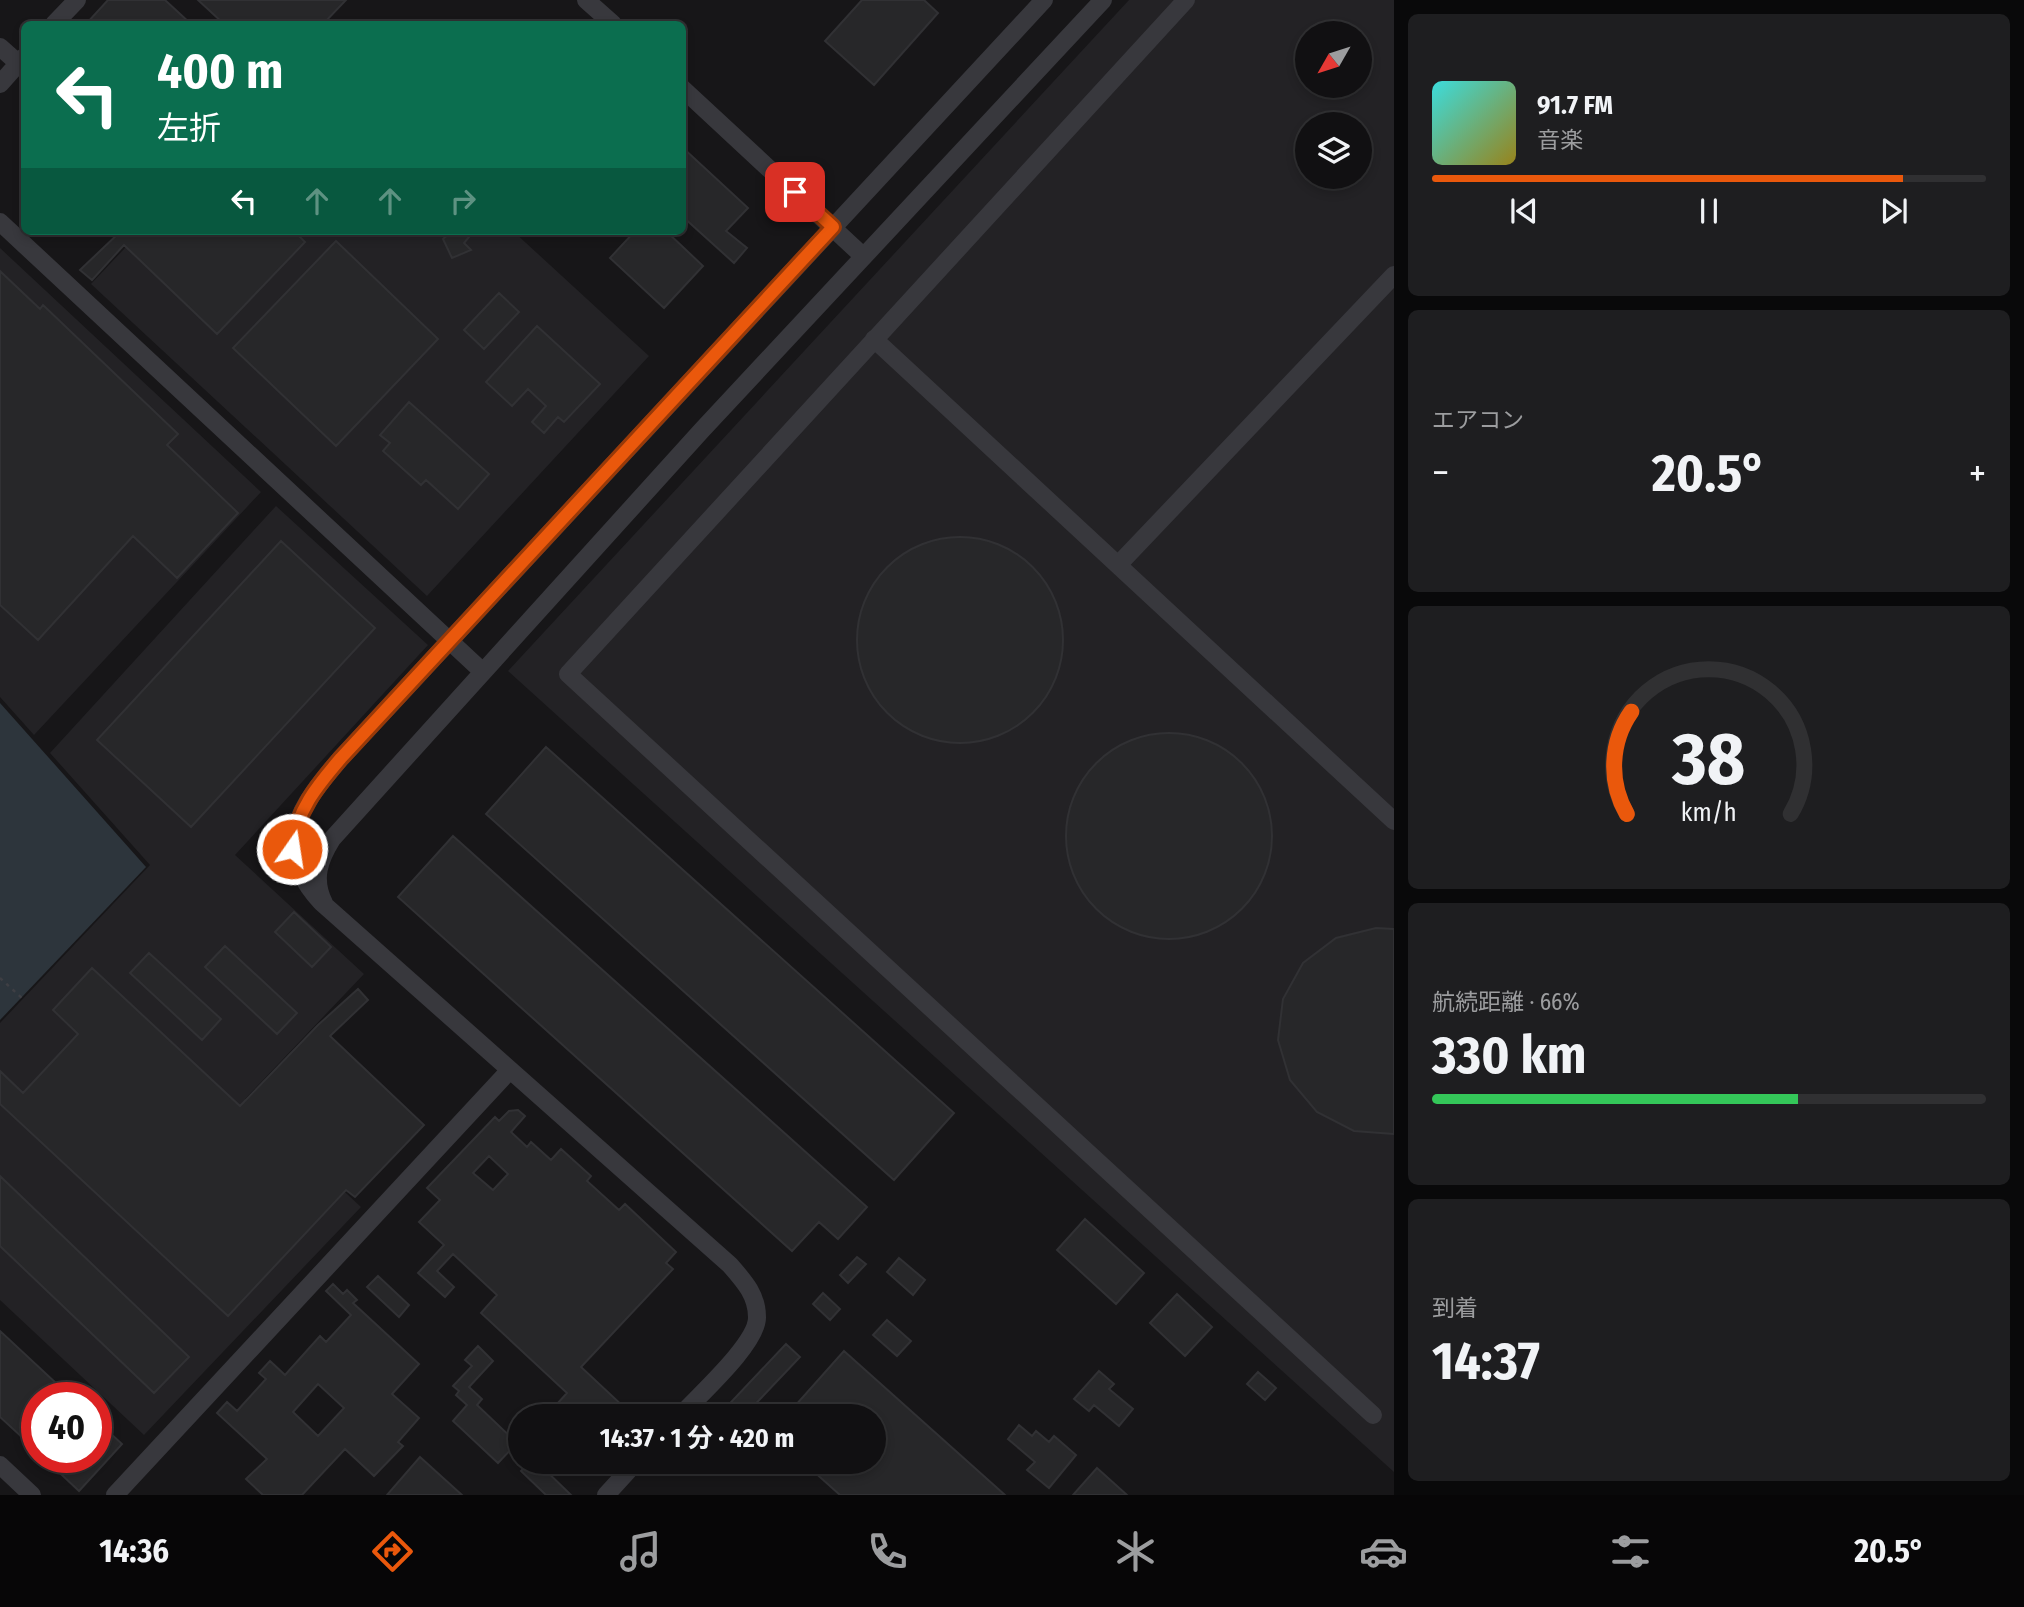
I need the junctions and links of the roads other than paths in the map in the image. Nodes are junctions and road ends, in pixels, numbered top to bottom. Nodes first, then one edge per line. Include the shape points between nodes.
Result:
1 (77, 0) edge
2 (586, 0) edge
3 (1044, 0) edge
4 (1103, 0) edge
5 (1186, 0) edge
6 (57, 21) edge
7 (610, 21) edge
8 (0, 47) edge
9 (21, 60) edge
10 (0, 84) edge
11 (686, 92) edge
12 (0, 222) edge
13 (833, 227) junction
14 (863, 256) junction
15 (1394, 275) edge
16 (874, 339) junction
17 (1118, 565) junction
18 (449, 640) junction
19 (483, 672) junction
20 (1392, 815) edge
21 (327, 908) junction
22 (510, 1070) junction
23 (691, 1404) edge
24 (1373, 1415) dead end
25 (0, 1465) edge
26 (625, 1474) edge
27 (32, 1495) edge
28 (115, 1495) edge
29 (606, 1495) edge

1 - 6 street
2 - 7 street
3 - 13 street
4 - 14 street
5 - 16 street
8 - 9 street
9 - 10 street
11 - 13 street
12 - 18 street
13 - 14 street
13 - 18 street
14 - 19 street
15 - 17 street
16 - 17 street
16 - 24 street via 568,674
17 - 20 street
18 - 19 street
18 - 21 street via 305,804 292,849 307,887
19 - 21 street via 332,839 321,860 317,883
21 - 22 street
22 - 23 street via 730,1265 751,1289 758,1321 749,1338
22 - 28 street
25 - 27 street
26 - 29 street

